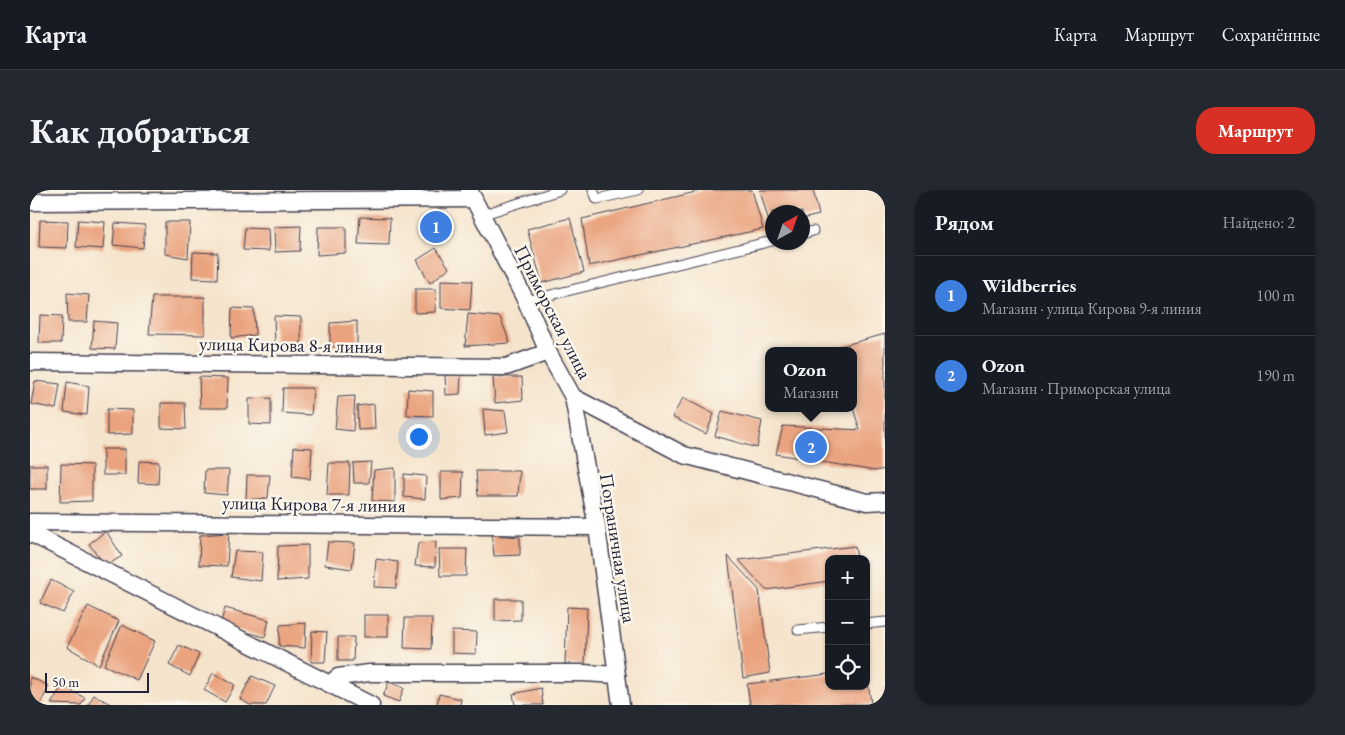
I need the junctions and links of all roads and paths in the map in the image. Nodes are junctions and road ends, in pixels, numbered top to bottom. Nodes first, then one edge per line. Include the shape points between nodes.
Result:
1 (560, 190) edge
2 (593, 190) edge
3 (638, 190) edge
4 (472, 195) edge
5 (30, 202) edge
6 (481, 215) junction
7 (813, 231) dead end
8 (810, 232) edge
9 (765, 243) edge
10 (526, 301) junction
11 (548, 352) junction
12 (30, 362) edge
13 (573, 397) junction
14 (885, 501) edge
15 (30, 522) edge
16 (597, 527) junction
17 (30, 533) edge
18 (885, 622) edge
19 (870, 624) edge
20 (825, 627) edge
21 (798, 630) dead end
22 (616, 675) junction
23 (330, 684) junction
24 (371, 705) edge
25 (620, 705) edge

1 - 6 lane
2 - 3 lane via 597,199
4 - 5 street
4 - 6 street, Приморская улица
6 - 10 street, Приморская улица
7 - 8 lane
9 - 10 lane
10 - 11 street, Приморская улица
11 - 12 street, улица Кирова 8-я линия via 506,368
11 - 13 street, Приморская улица
13 - 14 street, Приморская улица via 684,454 867,502
13 - 16 street, Пограничная улица
15 - 16 street, улица Кирова 7-я линия
16 - 22 street, Пограничная улица
17 - 23 street
18 - 19 lane
20 - 21 lane
22 - 23 street via 369,673 338,677
22 - 25 street, Пограничная улица
23 - 24 street

